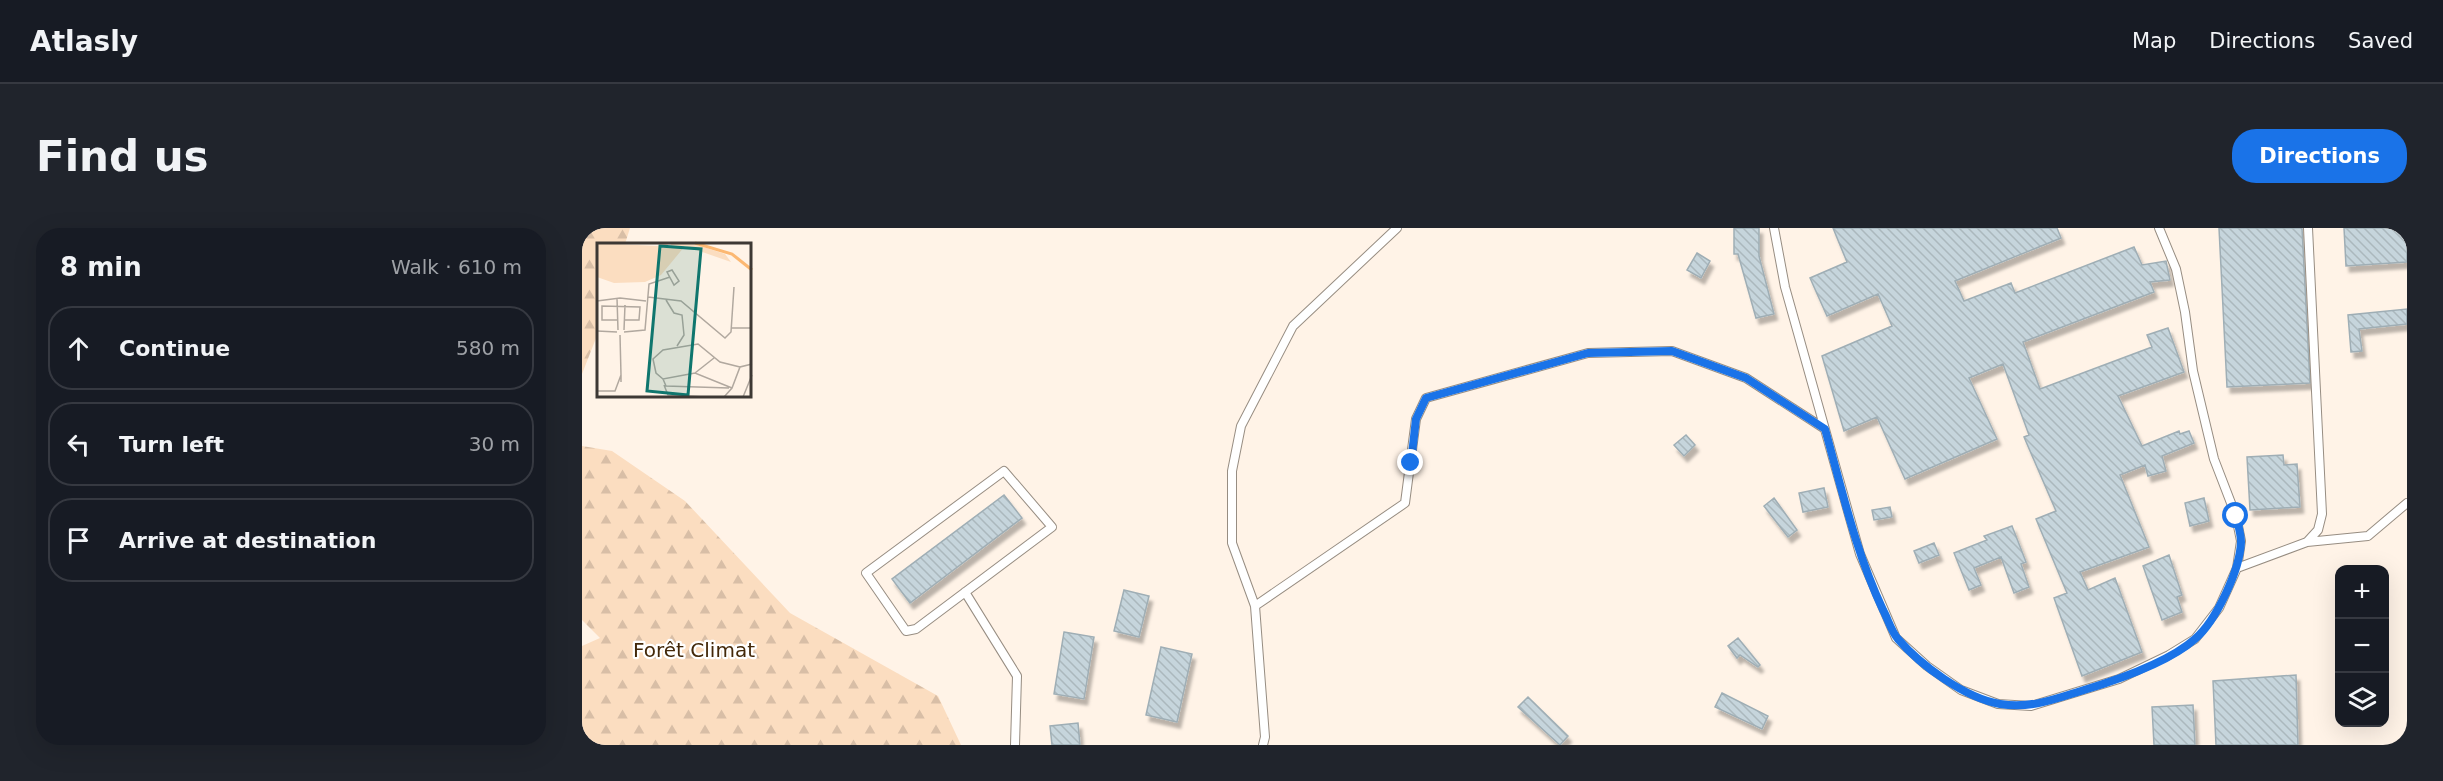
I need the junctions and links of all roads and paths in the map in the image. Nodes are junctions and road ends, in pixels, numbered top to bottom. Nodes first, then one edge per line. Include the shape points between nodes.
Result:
1 (1397, 228) edge
2 (1774, 228) edge
3 (2159, 228) edge
4 (2308, 228) edge
5 (1825, 429) junction
6 (2407, 503) edge
7 (2307, 542) junction
8 (2237, 568) junction
9 (965, 592) junction
10 (1255, 606) junction
11 (1015, 745) edge
12 (1263, 745) edge

1 - 10 lane via 1293,326 1242,426 1232,471 1232,543
2 - 5 lane via 1785,287
3 - 8 lane via 2176,269 2193,371 2214,459 2236,516 2241,541
4 - 7 lane via 2322,514 2318,530
5 - 8 lane via 1860,554 1896,638 1926,666 1961,690 1998,704 2031,706 2119,679 2169,656 2195,639 2218,608
5 - 10 lane via 1746,378 1672,351 1588,353 1426,398 1416,419 1405,503
6 - 7 lane via 2368,536
7 - 8 lane
9 - 9 lane via 1052,527 1004,471 866,573 906,631 916,629
9 - 11 lane via 1017,675
10 - 12 lane via 1262,667

